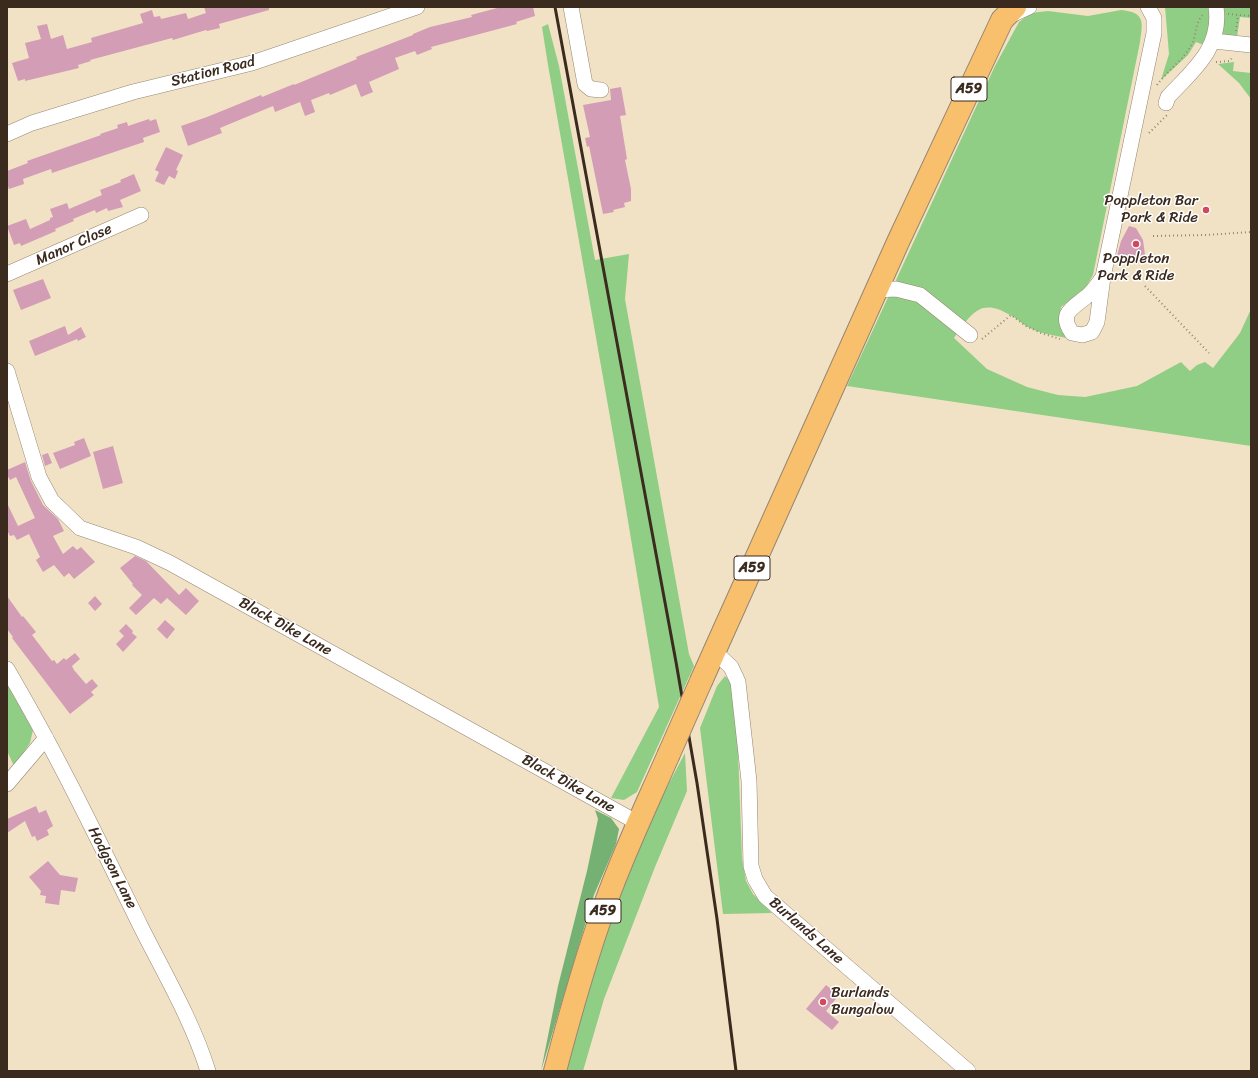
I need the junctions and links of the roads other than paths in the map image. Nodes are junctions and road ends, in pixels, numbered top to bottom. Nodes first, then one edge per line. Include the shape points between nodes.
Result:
1 (417, 7) edge
2 (571, 7) edge
3 (1030, 7) edge
4 (1148, 7) edge
5 (1217, 10) edge
6 (1006, 11) edge
7 (1214, 40) junction
8 (1251, 46) edge
9 (601, 90) dead end
10 (1166, 103) dead end
11 (7, 134) edge
12 (141, 215) dead end
13 (7, 274) edge
14 (1102, 277) dead end
15 (876, 290) junction
16 (970, 335) dead end
17 (7, 371) edge
18 (714, 652) junction
19 (8, 675) edge
20 (46, 738) junction
21 (7, 784) edge
22 (638, 823) junction
23 (208, 1071) edge
24 (556, 1071) edge
25 (968, 1071) edge

1 - 11 street, Station Road via 252,63 133,92 32,123
2 - 9 street via 585,84 591,89
3 - 6 street
4 - 14 street via 1154,18 1154,33
5 - 7 street
6 - 15 highway, A59
7 - 8 street
7 - 10 street via 1206,56 1168,97
12 - 13 street, Manor Close
15 - 16 street via 896,289 920,295
15 - 18 highway, A59
17 - 22 street, Black Dike Lane via 39,477 52,501 80,528 136,547 170,563
18 - 22 highway, A59, bridge
18 - 25 street, Burlands Lane via 731,667 738,682 749,781 751,866 765,896
19 - 20 street, Hodgson Lane
20 - 21 street
20 - 23 street, Hodgson Lane via 189,1023
22 - 24 highway, A59 via 606,902 571,1007

